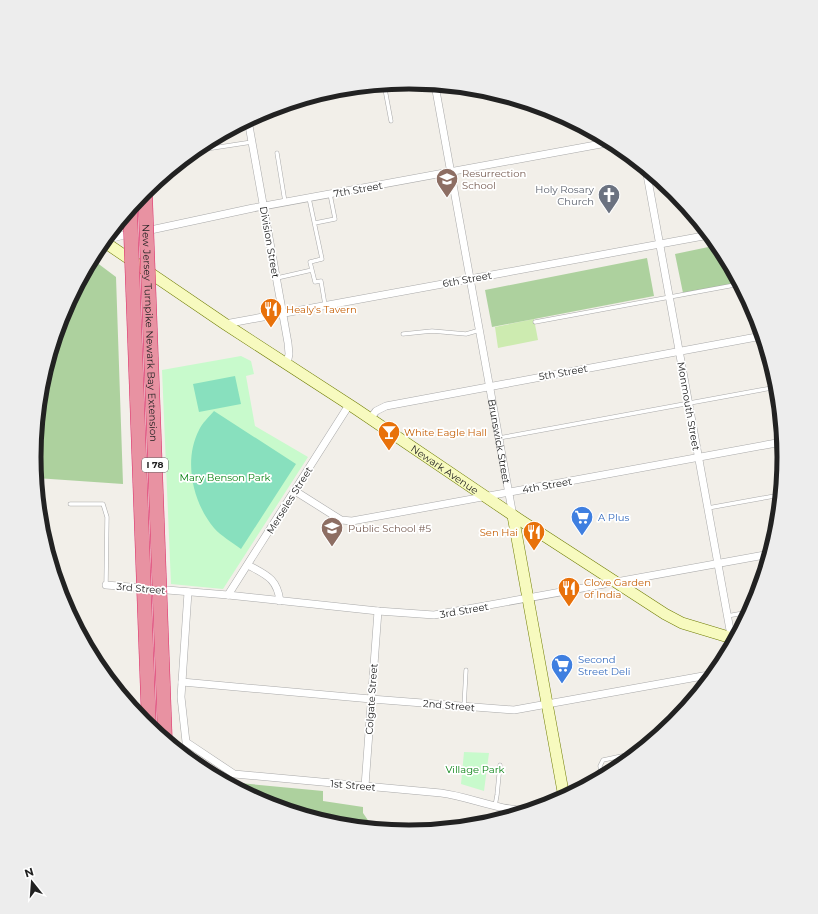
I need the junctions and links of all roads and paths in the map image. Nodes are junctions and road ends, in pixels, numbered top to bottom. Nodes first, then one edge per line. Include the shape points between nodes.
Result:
1 (385, 90) edge
2 (436, 90) edge
3 (391, 120) dead end
4 (249, 126) edge
5 (252, 142) junction
6 (602, 144) edge
7 (209, 149) edge
8 (277, 153) dead end
9 (451, 172) junction
10 (647, 176) edge
11 (330, 194) junction
12 (309, 198) junction
13 (145, 201) edge
14 (285, 202) junction
15 (264, 206) junction
16 (130, 216) edge
17 (315, 223) junction
18 (703, 236) edge
19 (114, 238) edge
20 (109, 244) edge
21 (660, 244) junction
22 (312, 270) junction
23 (277, 278) junction
24 (470, 279) junction
25 (734, 285) edge
26 (670, 296) junction
27 (326, 305) junction
28 (283, 313) junction
29 (535, 322) dead end
30 (225, 324) junction
31 (480, 330) junction
32 (403, 334) dead end
33 (756, 337) edge
34 (680, 351) junction
35 (287, 364) junction
36 (490, 386) junction
37 (771, 388) edge
38 (689, 403) junction
39 (349, 405) junction
40 (370, 419) junction
41 (499, 438) junction
42 (776, 443) edge
43 (699, 457) junction
44 (294, 491) junction
45 (509, 492) junction
46 (775, 496) edge
47 (484, 497) junction
48 (70, 504) dead end
49 (708, 508) junction
50 (513, 516) junction
51 (763, 555) edge
52 (718, 563) junction
53 (248, 565) junction
54 (615, 582) junction
55 (106, 585) joint
56 (188, 592) junction
57 (228, 595) junction
58 (528, 598) junction
59 (280, 601) junction
60 (378, 611) junction
61 (742, 613) edge
62 (727, 616) junction
63 (732, 634) edge
64 (729, 639) edge
65 (466, 670) dead end
66 (705, 676) edge
67 (182, 682) junction
68 (371, 699) junction
69 (548, 704) junction
70 (464, 706) junction
71 (149, 717) edge
72 (165, 733) edge
73 (623, 756) edge
74 (500, 765) dead end
75 (601, 771) edge
76 (365, 786) junction
77 (563, 791) edge
78 (495, 806) junction
79 (510, 810) edge

1 - 3 lane
2 - 9 street, Brunswick Street
4 - 5 street, Division Street
5 - 7 lane
5 - 15 street, Division Street
6 - 9 street, 7th Street
8 - 14 lane
9 - 11 street, 7th Street
9 - 24 street, Brunswick Street
10 - 21 street, Monmouth Street
11 - 12 street, 7th Street
11 - 17 lane via 335,219
12 - 14 street, 7th Street
12 - 17 lane
13 - 72 highway, New Jersey Turnpike Newark Bay Extension / I 78, bridge
14 - 15 street, 7th Street
15 - 19 street, 7th Street
15 - 23 street, Division Street
16 - 71 highway, New Jersey Turnpike Newark Bay Extension / I 78, bridge
17 - 22 lane via 322,259 310,262
18 - 21 street, 6th Street
20 - 30 main road, Newark Avenue
21 - 24 street, 6th Street
21 - 26 street, Monmouth Street
22 - 23 lane
22 - 27 lane via 315,282 321,282
23 - 28 street, Division Street
24 - 27 street, 6th Street
24 - 31 street, Brunswick Street
25 - 26 lane
26 - 29 lane
26 - 34 street, Monmouth Street
27 - 28 street, 6th Street
28 - 30 street, 6th Street
28 - 35 street, Division Street via 289,354
30 - 35 main road, Newark Avenue
31 - 32 lane via 466,334 432,331
31 - 36 street, Brunswick Street
33 - 34 street, 5th Street
34 - 36 street, 5th Street
34 - 38 street, Monmouth Street
35 - 39 main road, Newark Avenue
36 - 40 street, 5th Street via 386,406 376,411
36 - 41 street, Brunswick Street
37 - 38 lane
38 - 41 lane
38 - 43 street, Monmouth Street
39 - 40 main road, Newark Avenue
39 - 44 street, Merseles Street
40 - 47 main road, Newark Avenue
41 - 45 street, Brunswick Street
42 - 43 street, 4th Street
43 - 45 street, 4th Street
43 - 49 street, Monmouth Street
44 - 47 street, 4th Street via 341,520 352,521
44 - 53 street, Merseles Street
45 - 47 street, 4th Street
45 - 50 street, Brunswick Street
46 - 49 lane
47 - 50 main road, Newark Avenue
48 - 55 lane via 103,504 107,517
49 - 52 street, Monmouth Street
50 - 54 main road, Newark Avenue
50 - 58 main road, Brunswick Street
51 - 52 street, 3rd Street
52 - 54 street, 3rd Street
52 - 62 street, Monmouth Street
53 - 57 street, Merseles Street
53 - 59 street via 276,584
54 - 58 street, 3rd Street
54 - 64 main road, Newark Avenue via 677,620
55 - 56 street, 3rd Street
56 - 57 street, 3rd Street
56 - 67 street
57 - 59 street, 3rd Street
58 - 60 street, 3rd Street via 434,615
58 - 69 main road, Brunswick Street
59 - 60 street, 3rd Street
60 - 68 street, Colgate Street
61 - 62 lane
62 - 63 street, Monmouth Street
65 - 70 lane
66 - 69 street, 2nd Street
67 - 68 street, 2nd Street
67 - 76 street, 1st Street via 186,742 234,774
68 - 70 street, 2nd Street
68 - 76 street, Colgate Street
69 - 70 street, 2nd Street via 514,710
69 - 77 main road, Brunswick Street
73 - 75 lane via 603,760
74 - 78 lane
76 - 78 street, 1st Street via 449,794
78 - 79 street, 1st Street

